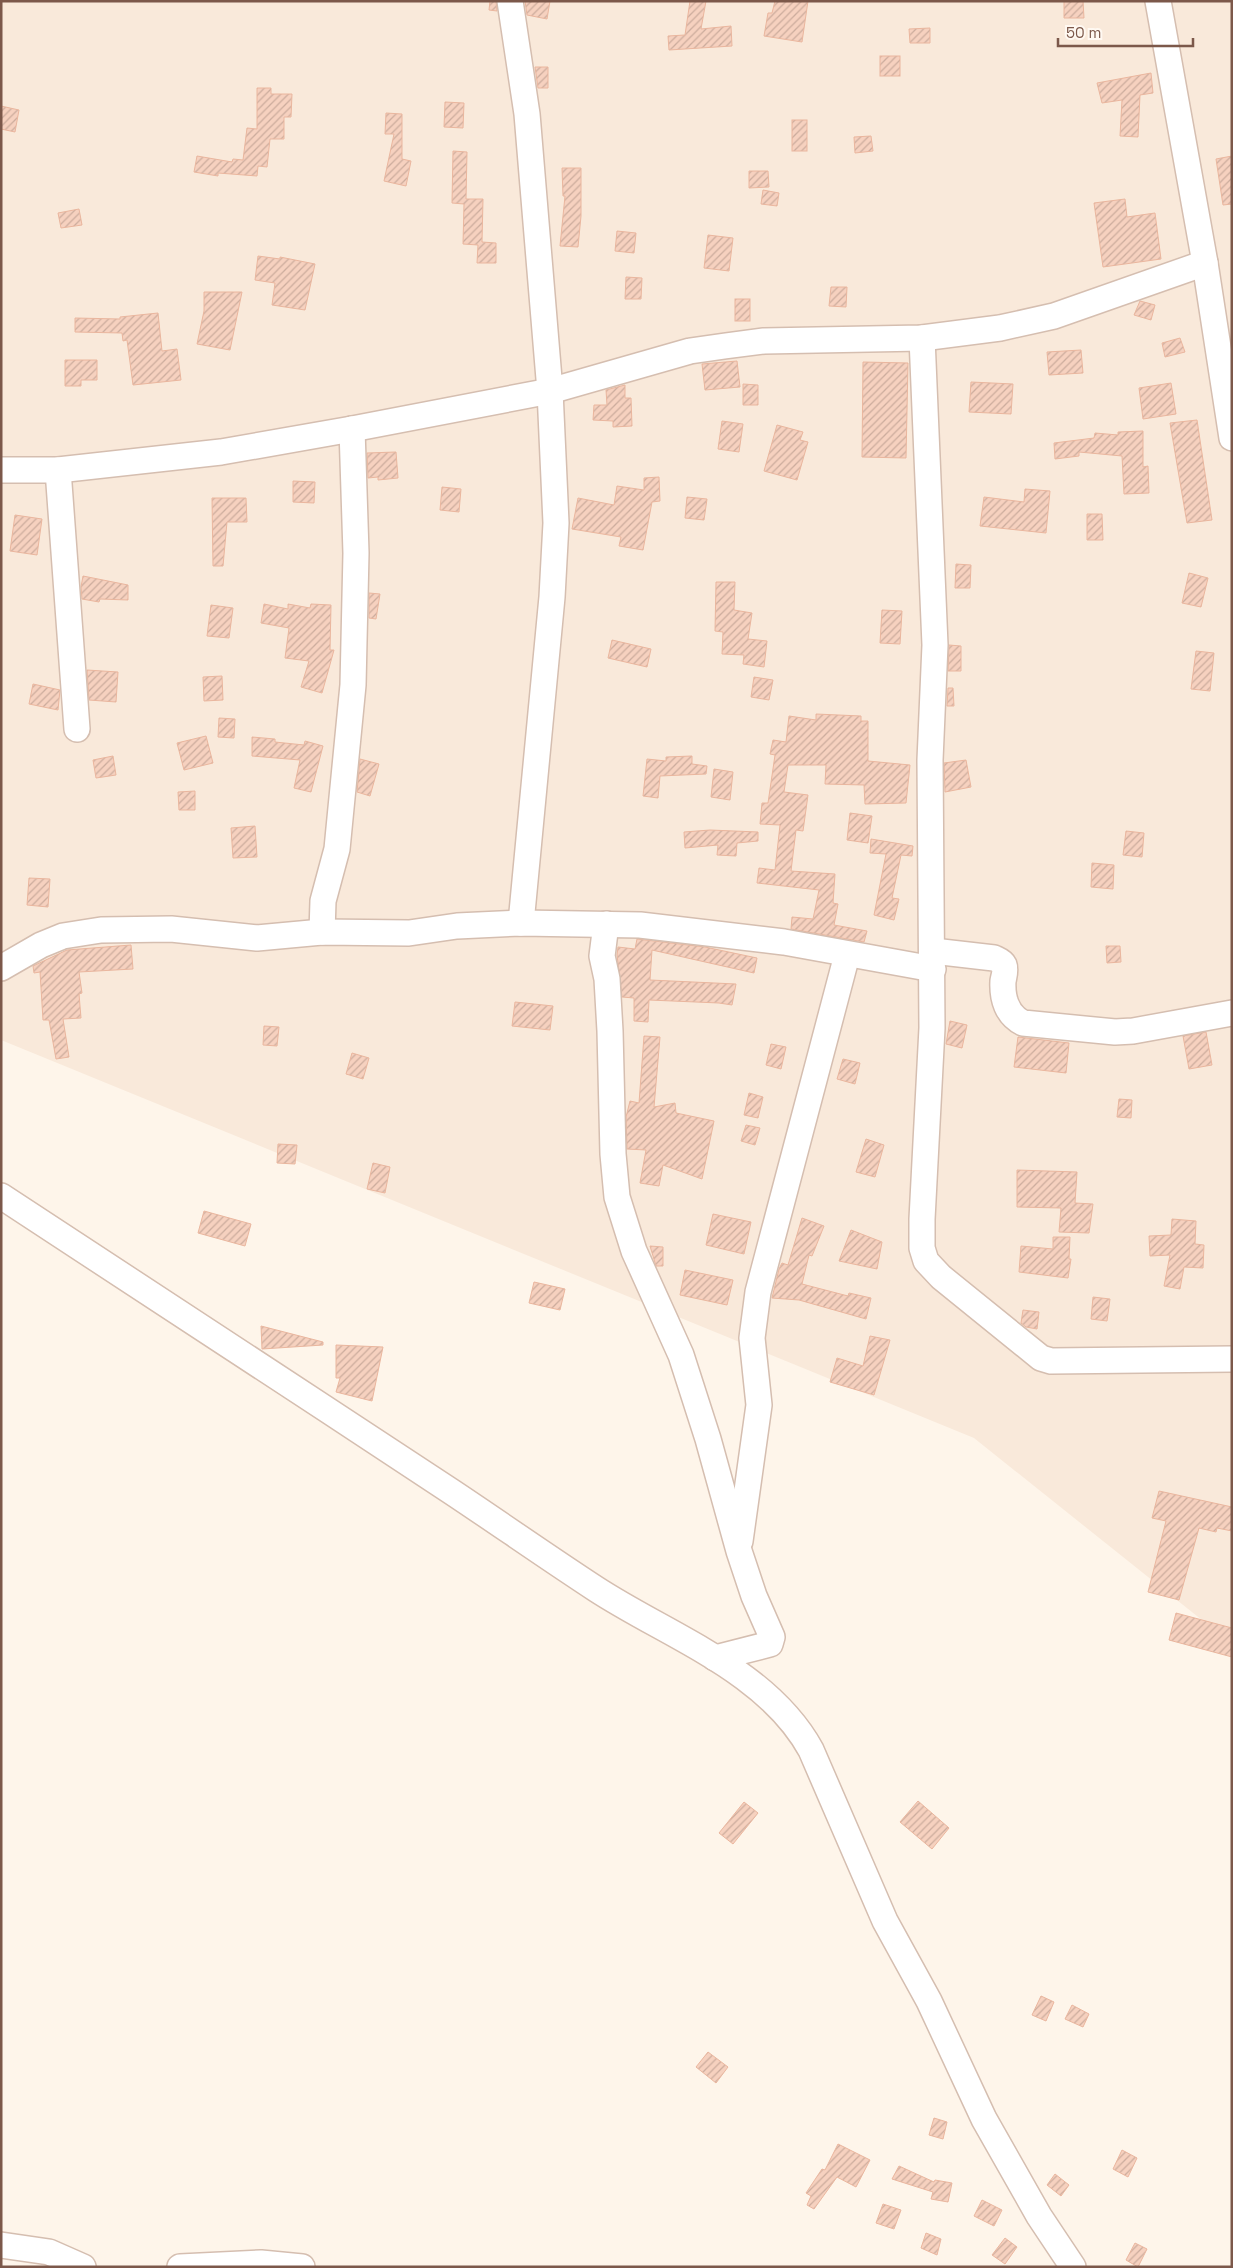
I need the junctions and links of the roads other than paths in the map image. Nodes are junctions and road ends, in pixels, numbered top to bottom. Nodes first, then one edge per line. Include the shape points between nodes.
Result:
1 (510, 1) edge
2 (1158, 1) edge
3 (1205, 263) junction
4 (922, 338) junction
5 (550, 391) junction
6 (352, 429) junction
7 (1232, 438) edge
8 (1, 470) edge
9 (58, 470) junction
10 (77, 729) dead end
11 (520, 923) junction
12 (606, 924) junction
13 (322, 932) junction
14 (847, 955) junction
15 (933, 960) junction
16 (1, 968) edge
17 (1232, 1013) edge
18 (1, 1196) edge
19 (1232, 1359) edge
20 (739, 1551) junction
21 (715, 1658) junction
22 (1, 2245) edge
23 (83, 2267) edge
24 (180, 2267) edge
25 (302, 2267) edge
26 (1073, 2267) edge

1 - 5 street via 527,114
2 - 3 street
3 - 4 street via 1054,316 1000,328
3 - 7 street
4 - 5 street via 764,341 725,346 690,351
4 - 15 street via 935,645 930,760
5 - 6 street
5 - 11 street via 555,572
6 - 9 street via 221,452
6 - 13 street via 356,553 353,685 337,849 323,901
8 - 9 street
9 - 10 street
11 - 12 street
11 - 13 street via 457,926 409,934
12 - 14 street via 784,942
12 - 20 street via 602,956 607,979 613,1154 618,1197 634,1251 681,1355
13 - 16 street via 242,938 171,929 101,930 62,936
14 - 15 street
14 - 20 street via 758,1292 752,1338 759,1405
15 - 17 street via 994,958 1003,962 1002,992 1006,1006 1023,1023 1115,1032
15 - 19 street via 922,1219 922,1248 926,1261 941,1277 1041,1358 1052,1362
18 - 21 street via 598,1591
20 - 21 street via 773,1641
21 - 26 street via 768,1696 802,1733 885,1921 929,2001 984,2119 1038,2216
22 - 23 street via 50,2252
24 - 25 street via 261,2263

